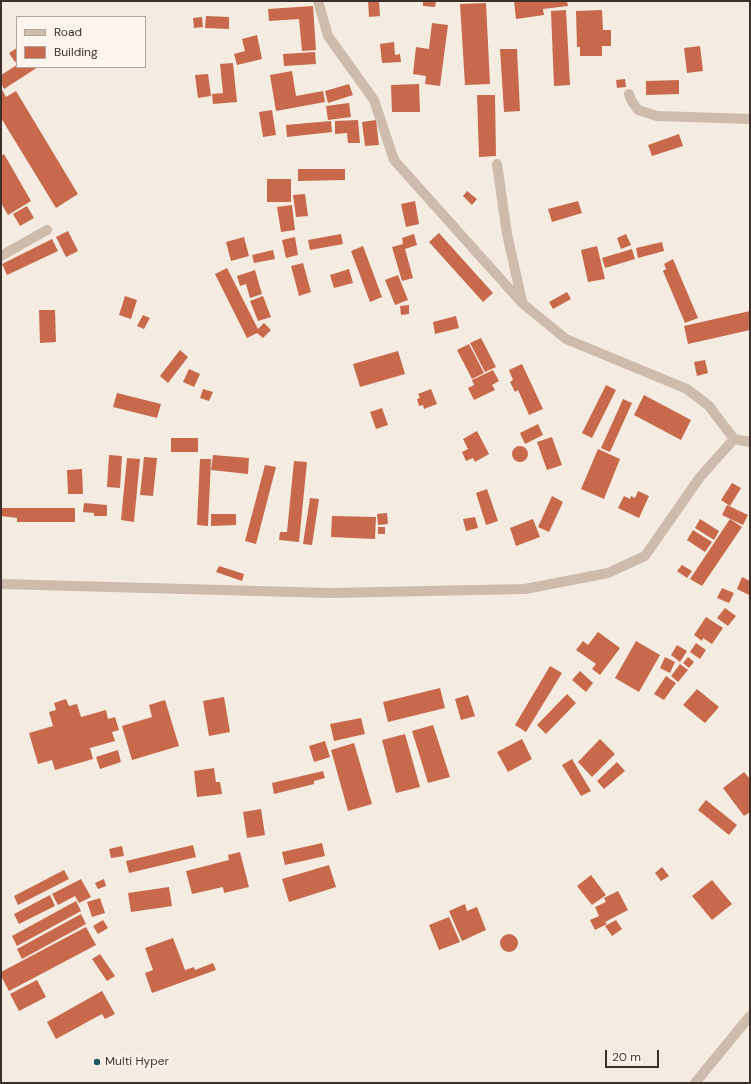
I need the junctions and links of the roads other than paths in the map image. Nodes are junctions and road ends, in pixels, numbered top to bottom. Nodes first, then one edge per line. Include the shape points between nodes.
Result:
1 (318, 1) edge
2 (629, 94) dead end
3 (750, 119) edge
4 (497, 164) dead end
5 (47, 230) dead end
6 (1, 256) edge
7 (522, 303) junction
8 (734, 439) junction
9 (750, 442) edge
10 (1, 584) edge
11 (750, 1016) edge
12 (695, 1083) edge

1 - 7 street via 328,36 374,100 394,160
2 - 3 street via 638,110 657,116
4 - 7 street via 507,234
5 - 6 street
7 - 8 street via 566,339 687,389 709,406
8 - 9 street
8 - 10 street via 700,477 645,556 608,573 525,589 331,593
11 - 12 street

